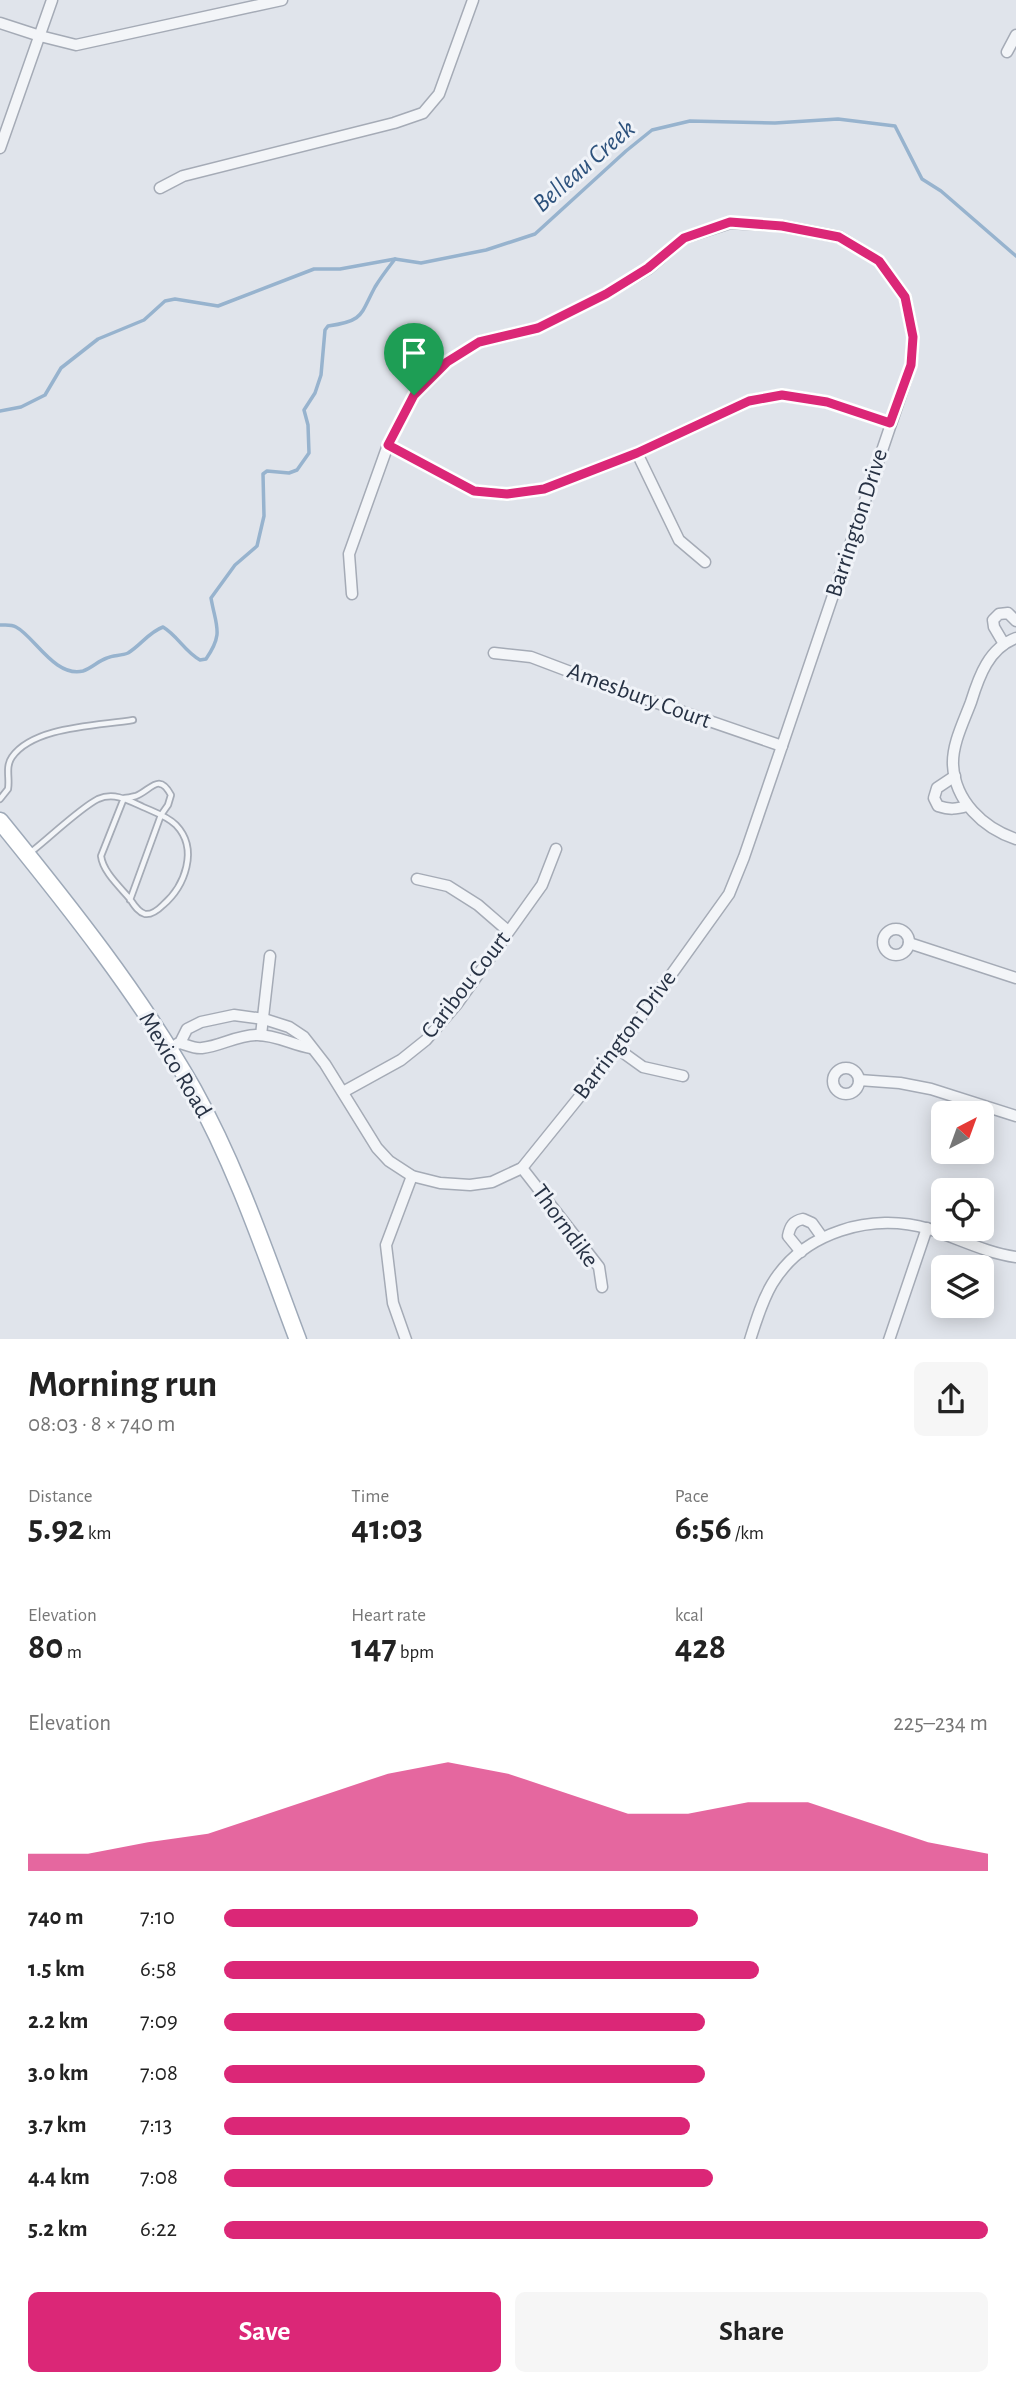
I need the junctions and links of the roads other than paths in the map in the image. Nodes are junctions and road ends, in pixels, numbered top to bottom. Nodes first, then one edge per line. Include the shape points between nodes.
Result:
1 (51, 0) edge
2 (282, 0) edge
3 (474, 0) edge
4 (0, 23) edge
5 (1016, 35) edge
6 (40, 36) junction
7 (1007, 52) dead end
8 (0, 148) edge
9 (160, 188) dead end
10 (890, 423) junction
11 (388, 445) junction
12 (637, 453) junction
13 (705, 562) dead end
14 (352, 594) dead end
15 (1016, 621) edge
16 (1016, 638) edge
17 (1004, 644) junction
18 (494, 653) dead end
19 (133, 720) dead end
20 (782, 746) junction
21 (955, 776) junction
22 (124, 798) junction
23 (0, 799) edge
24 (967, 806) junction
25 (161, 815) junction
26 (0, 821) edge
27 (1016, 839) edge
28 (556, 849) dead end
29 (27, 855) junction
30 (416, 879) dead end
31 (130, 900) junction
32 (509, 930) junction
33 (909, 943) dead end
34 (271, 956) dead end
35 (1016, 978) edge
36 (264, 1019) junction
37 (261, 1035) junction
38 (174, 1045) junction
39 (312, 1048) junction
40 (618, 1049) junction
41 (683, 1076) dead end
42 (859, 1080) dead end
43 (343, 1091) junction
44 (1016, 1116) edge
45 (522, 1168) junction
46 (412, 1176) junction
47 (927, 1228) junction
48 (822, 1237) junction
49 (801, 1252) junction
50 (1016, 1257) edge
51 (602, 1287) dead end
52 (298, 1339) edge
53 (406, 1339) edge
54 (750, 1339) edge
55 (889, 1339) edge

1 - 6 street
2 - 6 street via 76,45
3 - 9 street via 439,94 423,113 183,176
4 - 6 street
5 - 7 street
6 - 8 street
10 - 11 street, Barrington Drive via 911,365 913,337 905,297 879,261 839,237 730,222 684,238 638,275 538,328 479,342 447,362 414,395
10 - 12 street via 827,402 782,395 749,401
10 - 20 street, Barrington Drive
11 - 12 street via 474,491 507,494 544,489
11 - 14 street, Barrington Drive via 349,554
12 - 13 street via 678,540
15 - 17 street via 1008,613 993,620
16 - 17 street
17 - 21 street via 990,657 978,680 957,744
18 - 20 street, Amesbury Court via 531,657
19 - 23 lane via 52,732 36,739 12,758 7,769 8,789
20 - 40 street, Barrington Drive via 729,894
21 - 24 street
21 - 24 street via 937,788 934,798 938,806 947,809
22 - 25 lane
22 - 25 lane via 161,784 171,795
22 - 29 lane via 111,795 96,800
22 - 31 lane via 101,856 102,864
24 - 27 street via 984,822
25 - 31 lane
25 - 31 lane via 176,825 186,841 185,873 178,888 154,913 139,911
26 - 29 main road, Mexico Road
28 - 32 street, Caribou Court via 542,885
29 - 38 main road, Mexico Road
30 - 32 street via 448,886
32 - 43 street, Caribou Court via 426,1040 401,1060
33 - 35 street
34 - 36 street
36 - 37 street
36 - 38 street, Barrington Drive via 234,1015 201,1022 187,1029
36 - 39 street, Barrington Drive via 289,1027
37 - 38 street via 200,1048
37 - 39 street
38 - 52 main road, Mexico Road via 234,1175
39 - 43 street, Barrington Drive
40 - 41 street via 643,1067
40 - 45 street, Barrington Drive
42 - 44 street via 931,1089
43 - 46 street, Barrington Drive via 377,1148
45 - 46 street, Barrington Drive via 492,1182 470,1185
45 - 51 street, Thorndike via 599,1267
46 - 53 street via 386,1245 393,1303
47 - 48 street via 866,1225
47 - 50 street
47 - 55 street
48 - 49 street
48 - 49 street via 812,1223 795,1221 788,1236
49 - 54 street via 773,1283

